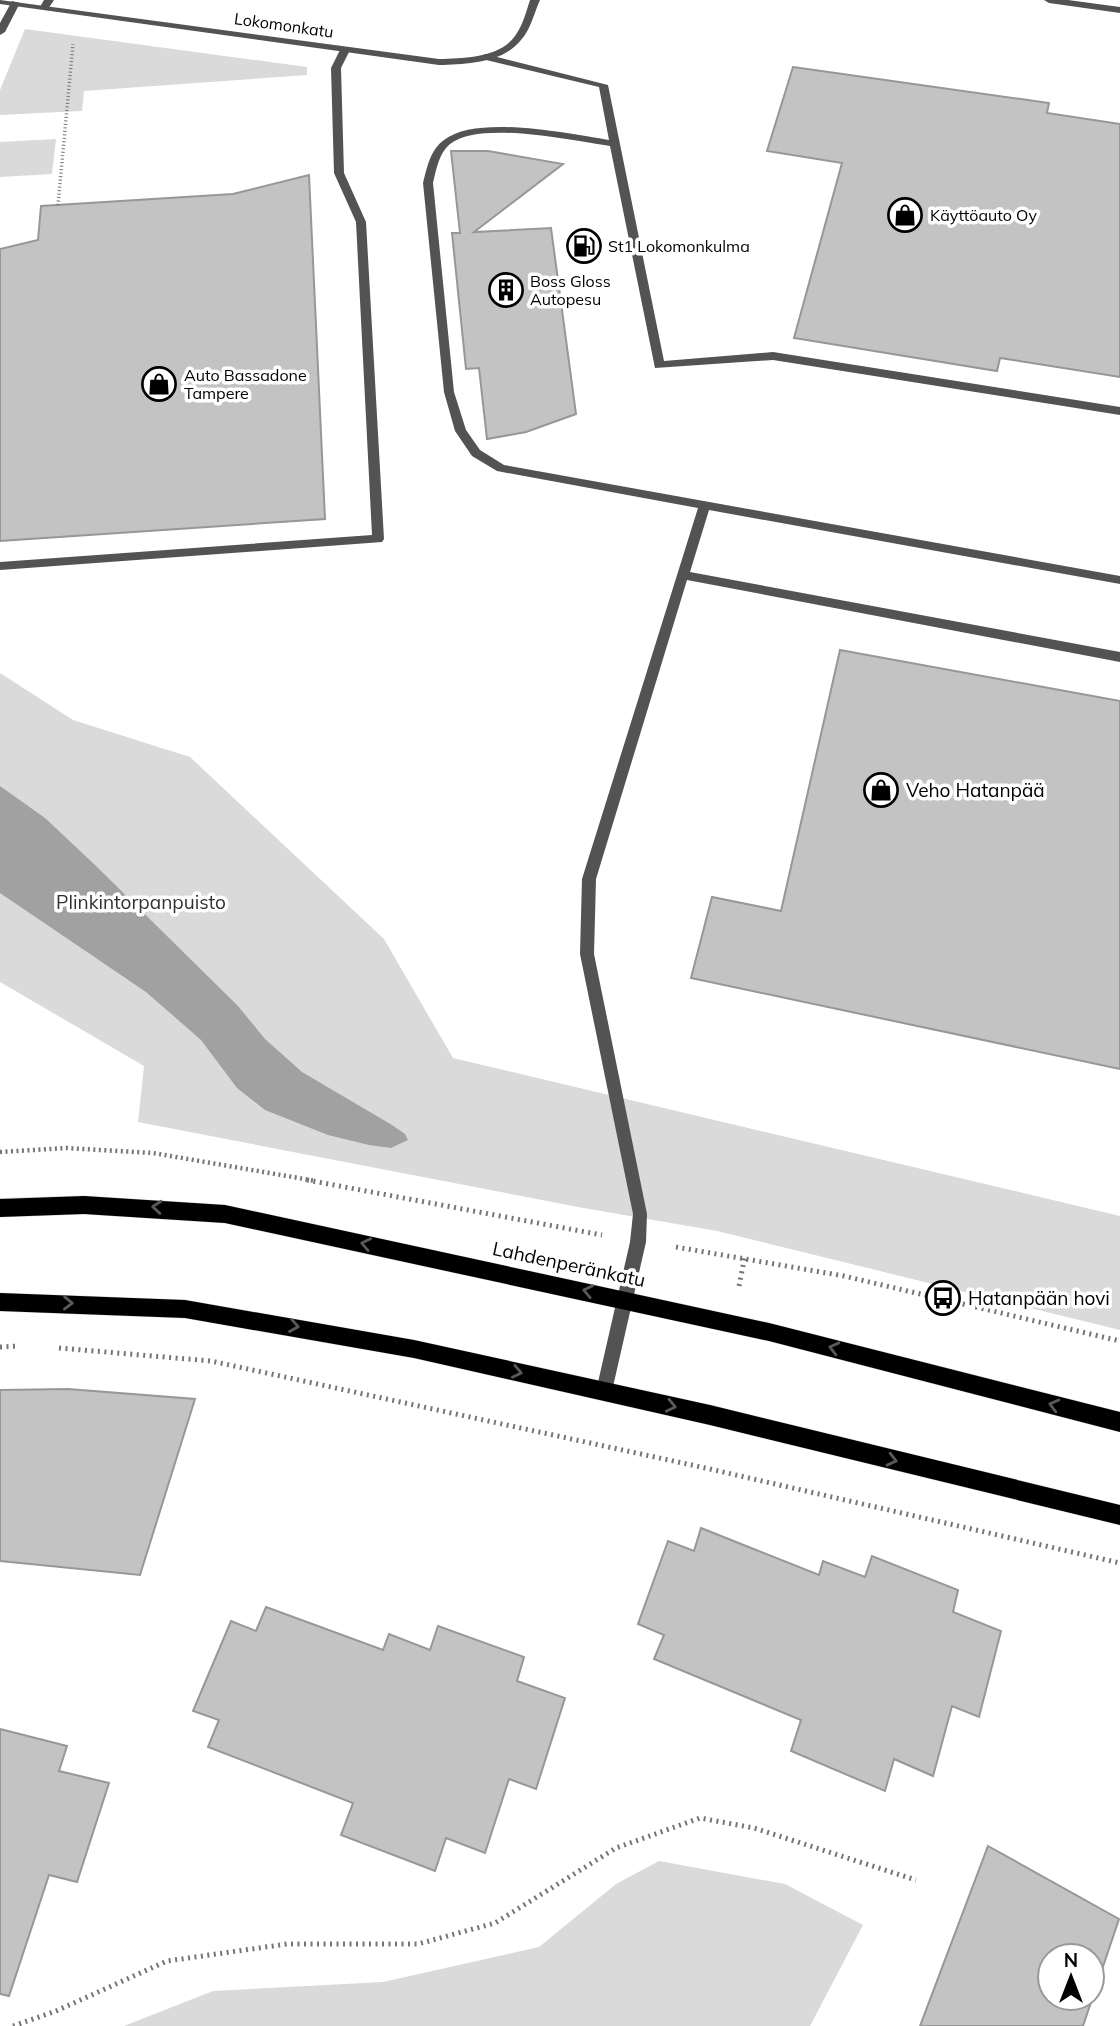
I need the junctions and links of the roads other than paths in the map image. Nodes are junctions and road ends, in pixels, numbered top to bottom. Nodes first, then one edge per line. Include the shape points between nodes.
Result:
1 (535, 0) edge
2 (1049, 0) edge
3 (0, 1) edge
4 (15, 3) junction
5 (47, 4) edge
6 (1120, 10) edge
7 (0, 32) edge
8 (345, 50) junction
9 (485, 57) junction
10 (615, 144) junction
11 (1120, 411) edge
12 (704, 506) junction
13 (0, 566) edge
14 (683, 575) junction
15 (1120, 580) edge
16 (1120, 657) edge
17 (0, 1208) edge
18 (624, 1298) junction
19 (0, 1302) edge
20 (604, 1391) junction
21 (1120, 1422) edge
22 (1120, 1516) edge

1 - 9 street, Lokomonkatu via 518,39
2 - 6 street
3 - 4 street, Lokomonkatu
4 - 5 street, Lokomonkatu
4 - 7 street
5 - 8 street, Lokomonkatu
8 - 9 street, Lokomonkatu via 439,62
8 - 13 street via 336,68 339,173 361,222 378,540
9 - 10 street via 603,85
10 - 11 street via 659,365 773,356
10 - 12 street via 508,130 474,131 450,139 435,155 428,183 449,392 461,431 476,453 502,468
12 - 14 street
12 - 15 street
14 - 16 street
14 - 18 street via 589,879 587,954 640,1214
18 -> 17 main road, Lahdenperänkatu via 225,1214 122,1205 46,1203
18 - 20 street
21 -> 18 main road, Lahdenperänkatu
19 -> 20 main road via 184,1308 414,1349
20 -> 22 main road

